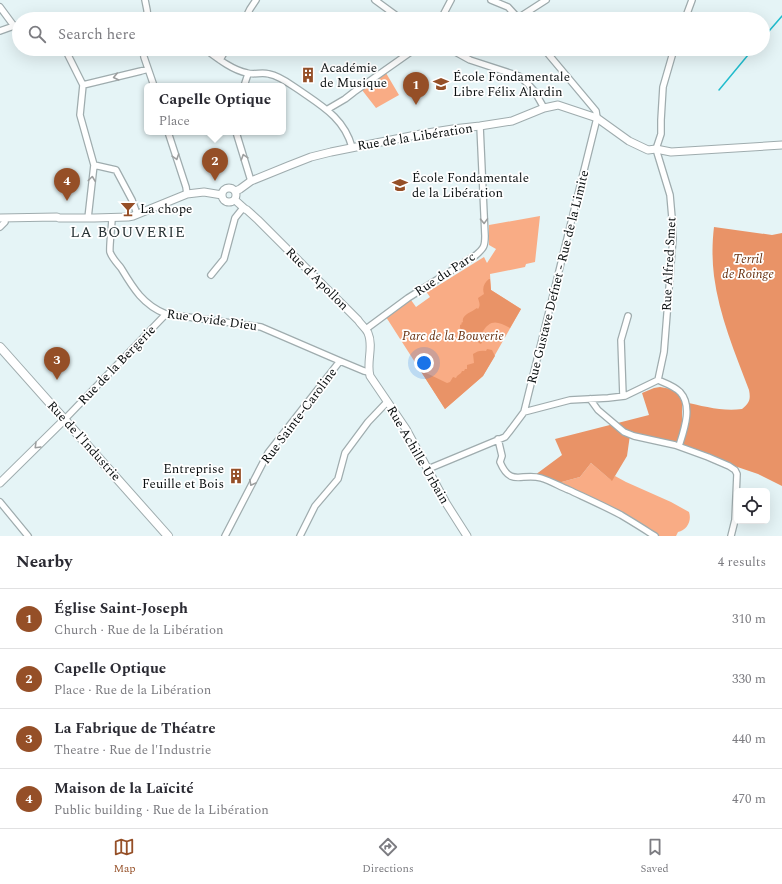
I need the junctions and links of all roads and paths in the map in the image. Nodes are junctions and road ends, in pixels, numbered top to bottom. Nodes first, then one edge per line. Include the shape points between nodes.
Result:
1 (145, 0) edge
2 (256, 0) edge
3 (375, 0) edge
4 (451, 0) edge
5 (491, 0) edge
6 (546, 0) edge
7 (692, 0) edge
8 (0, 7) edge
9 (147, 12) edge
10 (248, 12) edge
11 (391, 12) edge
12 (445, 12) edge
13 (513, 12) edge
14 (528, 12) edge
15 (688, 12) edge
16 (12, 21) edge
17 (12, 27) edge
18 (0, 31) edge
19 (68, 56) edge
20 (144, 56) edge
21 (214, 56) edge
22 (222, 56) edge
23 (405, 56) edge
24 (463, 56) edge
25 (550, 56) edge
26 (672, 56) edge
27 (220, 60) junction
28 (148, 69) junction
29 (248, 74) junction
30 (153, 83) edge
31 (245, 83) edge
32 (83, 85) junction
33 (544, 108) junction
34 (328, 109) junction
35 (597, 118) junction
36 (480, 126) junction
37 (169, 135) edge
38 (237, 135) edge
39 (782, 145) edge
40 (352, 147) junction
41 (656, 149) junction
42 (94, 165) junction
43 (251, 181) junction
44 (236, 191) junction
45 (187, 194) junction
46 (222, 195) junction
47 (234, 200) junction
48 (243, 208) junction
49 (137, 214) junction
50 (3, 218) edge
51 (88, 218) junction
52 (112, 218) junction
53 (0, 227) edge
54 (211, 275) dead end
55 (166, 314) junction
56 (628, 316) dead end
57 (366, 330) junction
58 (0, 347) edge
59 (340, 361) junction
60 (369, 372) junction
61 (658, 380) junction
62 (623, 396) junction
63 (590, 399) junction
64 (388, 402) junction
65 (524, 412) junction
66 (65, 419) junction
67 (498, 439) junction
68 (679, 446) junction
69 (428, 469) junction
70 (0, 483) edge
71 (0, 502) edge
72 (28, 536) edge
73 (168, 536) edge
74 (225, 536) edge
75 (300, 536) edge
76 (468, 536) edge
77 (654, 536) edge
78 (731, 536) edge

1 - 9 street
2 - 10 street
3 - 11 street
4 - 12 street
5 - 13 street
6 - 14 street
7 - 15 street
8 - 16 street
17 - 18 street
19 - 32 street
20 - 28 street
21 - 27 street
22 - 27 street
23 - 34 street
24 - 33 street via 519,76 535,92
25 - 35 street via 596,111
26 - 41 street via 663,87 661,134
27 - 29 street
28 - 30 street
28 -> 32 street
29 - 31 street
29 - 34 street via 269,74 285,80
32 - 42 street via 80,115
33 - 35 street, Rue de la Libération via 558,105
33 - 36 street, Rue de la Libération via 512,121
34 - 40 street via 350,137
35 - 41 street, Rue de la Libération via 629,141 648,150
35 - 65 street, Rue Gustave Defnet - Rue de la Limite
36 - 40 street, Rue de la Libération
36 -> 57 street, Rue du Parc via 485,244 483,249 389,311
37 -> 45 street
43 -> 38 street
39 - 41 street, Rue de la Libération via 671,152
40 - 43 street, Rue de la Libération via 311,158
41 - 61 street, Rue Alfred Smet via 670,195 673,238 664,352
42 - 49 street via 116,170
51 -> 42 street
43 - 44 street, Rue de la Libération
44 - 46 street via 227,188
44 - 47 street
45 - 46 street via 204,192
45 - 49 street
46 - 47 street via 227,202
47 - 48 street, Rue d'Apollon
48 - 54 street via 235,218 224,259
48 - 57 street, Rue d'Apollon
49 - 52 street
50 - 51 street
50 - 53 street via 5,222
51 - 52 street
52 - 55 street, Rue Ovide Dieu via 110,252 143,299 157,311
55 - 59 street, Rue Ovide Dieu via 261,327
55 - 66 street, Rue de la Bergerie
56 - 62 street via 621,340
57 - 60 street via 370,341
58 - 66 main road, Rue de l'Industrie
59 - 60 street, Rue Ovide Dieu
59 -> 74 street, Rue Sainte-Caroline via 268,453
60 - 64 street, Rue Achille Urbain via 371,379
61 - 62 street
61 - 68 street via 679,391 686,401 686,416
62 - 63 street
63 - 65 street via 570,400
63 - 68 street via 598,410 624,432
64 - 69 street, Rue Achille Urbain
64 - 75 street via 368,422 345,453 338,479 315,506
65 - 67 street, Rue Gustave Defnet - Rue de la Limite via 505,437
66 -> 70 street, Rue de la Bergerie
66 - 73 main road, Rue de l'Industrie
67 - 69 street
67 - 77 street via 502,456 500,462 509,475 517,478 539,477 550,481 620,515
68 - 78 street via 735,470 736,508
69 - 76 street, Rue Achille Urbain
71 - 72 street

